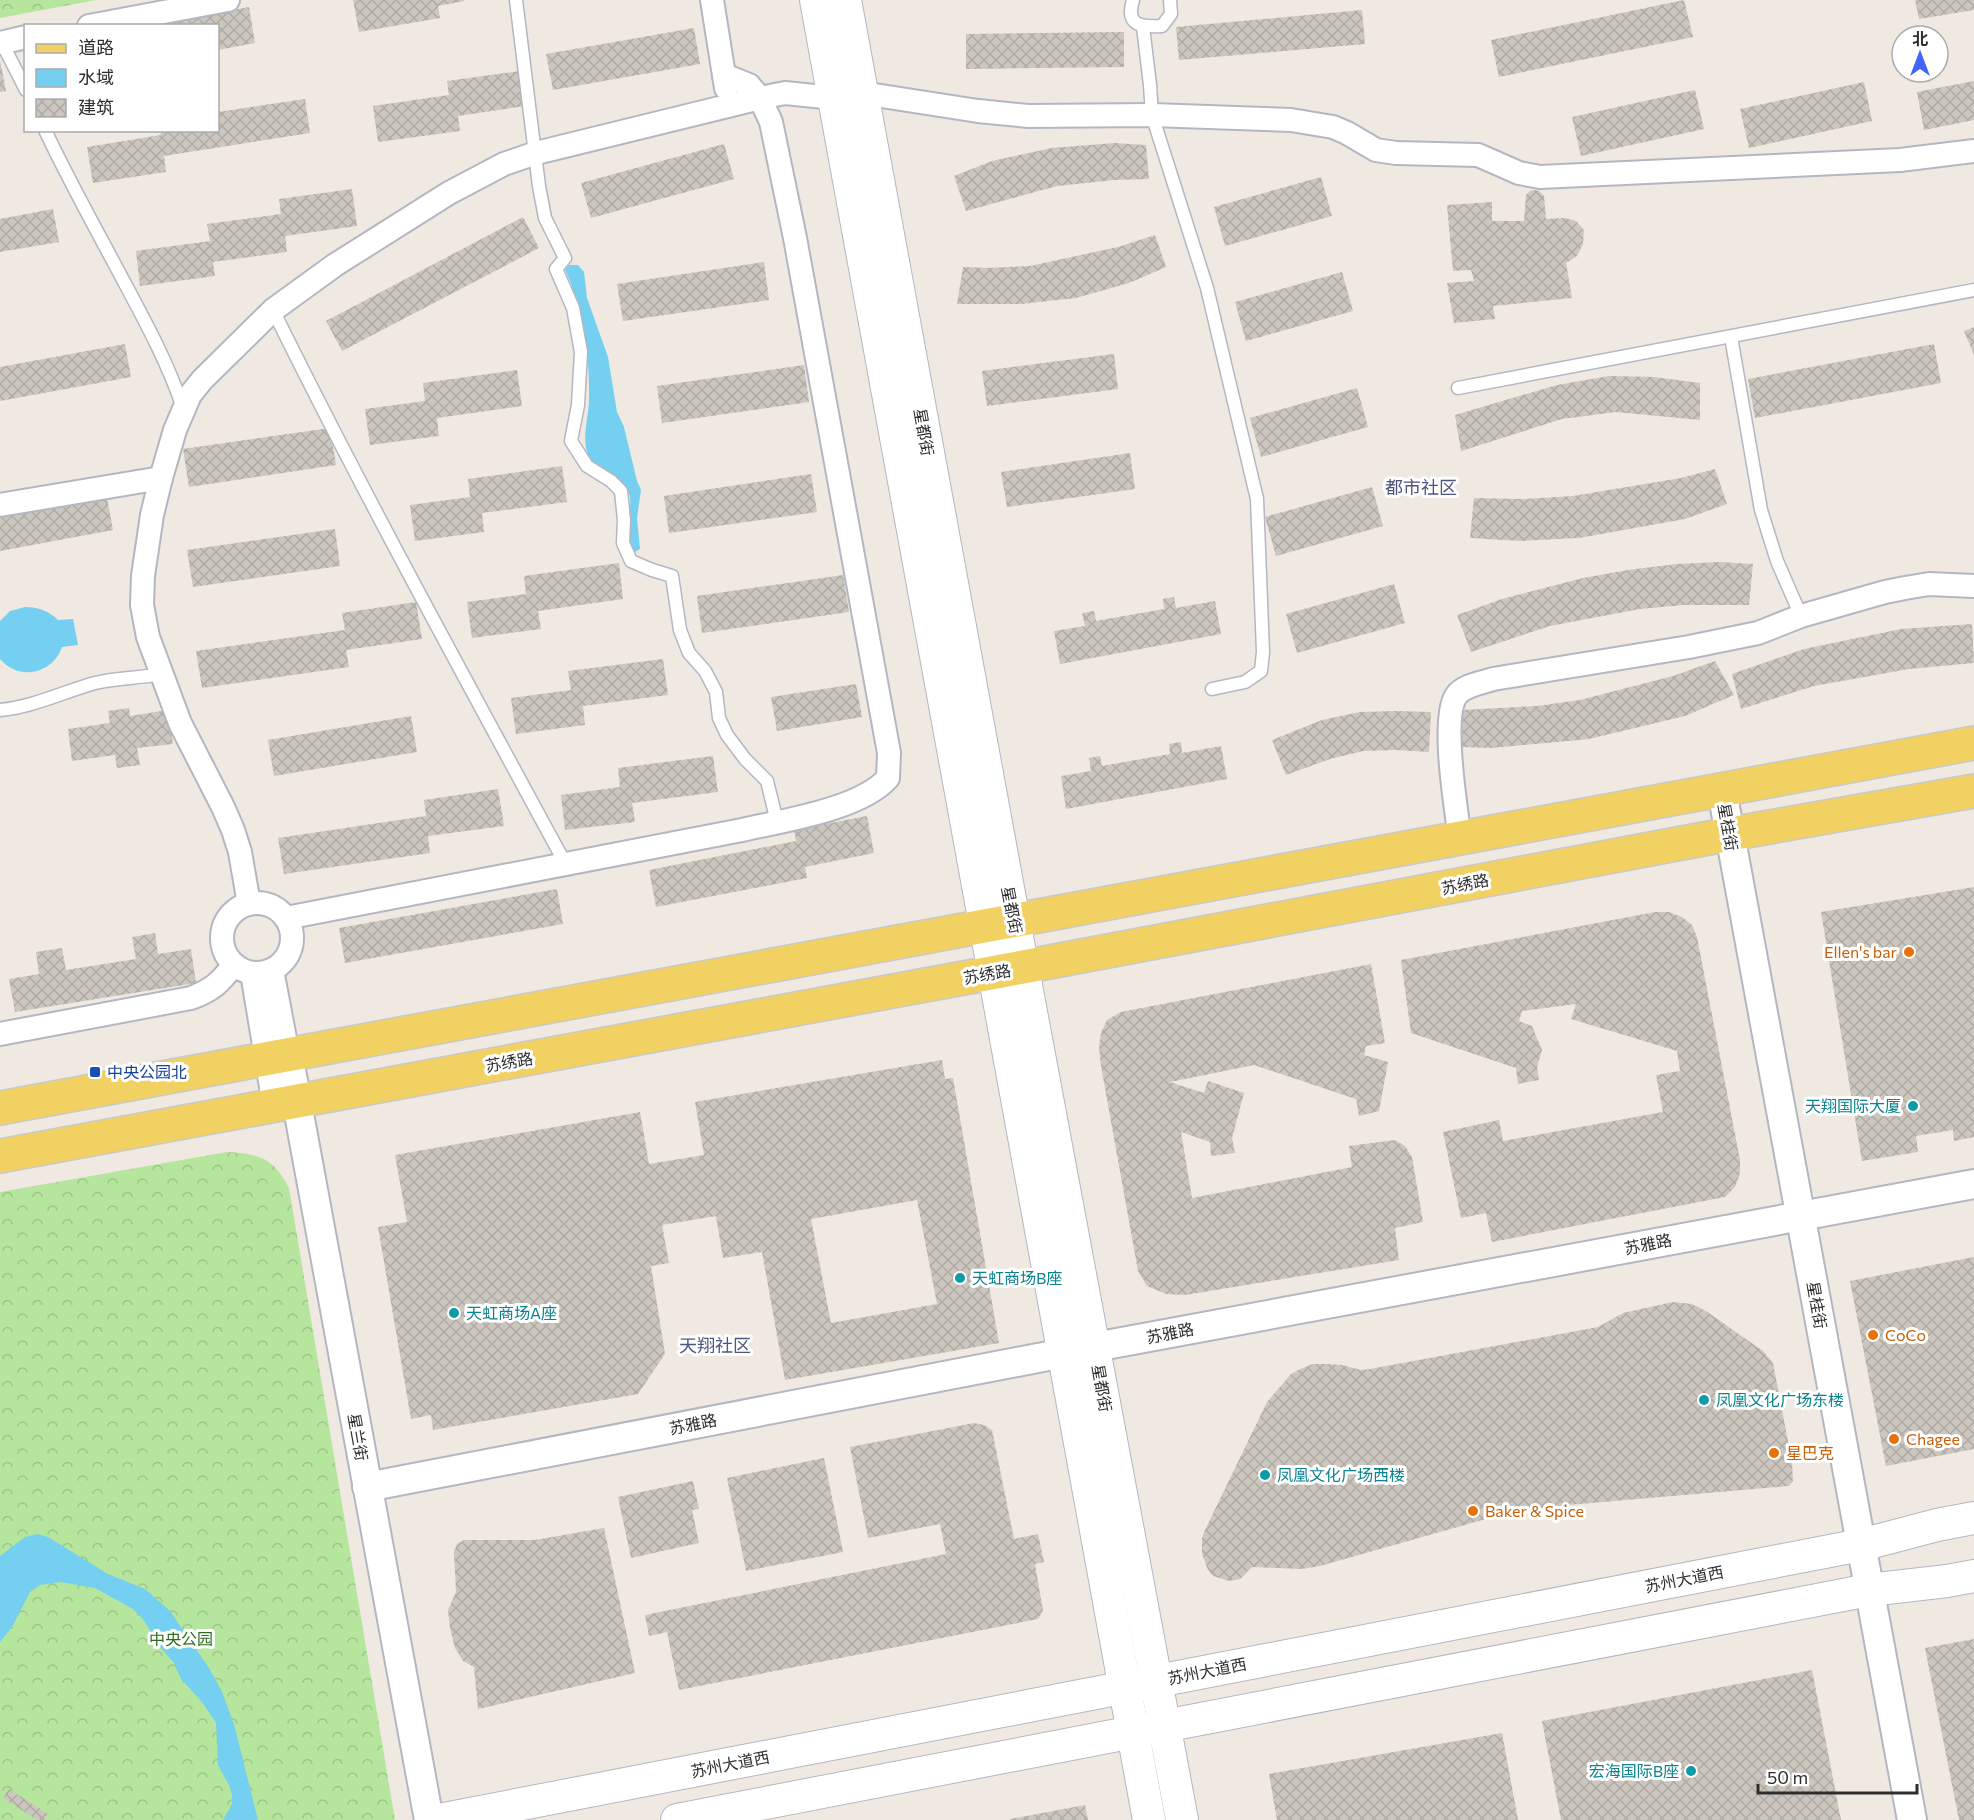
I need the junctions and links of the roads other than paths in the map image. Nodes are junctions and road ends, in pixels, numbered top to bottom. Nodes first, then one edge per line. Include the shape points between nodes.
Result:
1 (228, 0) edge
2 (516, 0) edge
3 (712, 0) edge
4 (816, 0) edge
5 (845, 0) edge
6 (1132, 0) edge
7 (1170, 0) edge
8 (100, 24) edge
9 (1143, 27) junction
10 (24, 37) edge
11 (1, 43) edge
12 (724, 75) junction
13 (24, 86) edge
14 (848, 95) junction
15 (760, 98) junction
16 (729, 105) junction
17 (1152, 115) junction
18 (46, 132) edge
19 (1974, 151) edge
20 (536, 153) junction
21 (1974, 290) edge
22 (273, 310) junction
23 (1731, 337) junction
24 (1458, 388) dead end
25 (183, 410) junction
26 (161, 478) junction
27 (0, 506) edge
28 (1974, 586) edge
29 (1801, 616) junction
30 (161, 674) junction
31 (1212, 689) dead end
32 (0, 710) edge
33 (1974, 743) edge
34 (1974, 790) edge
35 (1722, 791) junction
36 (777, 822) junction
37 (1730, 834) junction
38 (1460, 838) junction
39 (565, 863) junction
40 (249, 904) junction
41 (286, 918) junction
42 (999, 923) junction
43 (253, 969) junction
44 (1008, 970) junction
45 (0, 1034) edge
46 (278, 1056) junction
47 (285, 1103) junction
48 (0, 1108) edge
49 (0, 1156) edge
50 (1974, 1184) edge
51 (1800, 1216) junction
52 (1080, 1350) junction
53 (367, 1486) junction
54 (1974, 1518) edge
55 (1861, 1545) junction
56 (1974, 1576) edge
57 (1869, 1590) junction
58 (1156, 1681) junction
59 (1126, 1687) junction
60 (1165, 1725) junction
61 (1134, 1731) junction
62 (429, 1820) edge
63 (439, 1820) edge
64 (676, 1820) edge
65 (1149, 1820) edge
66 (1182, 1820) edge
67 (1912, 1820) edge

1 - 8 street
2 - 20 lane
3 - 12 street
4 - 14 main road, 星都街
5 - 14 main road, 星都街
6 - 9 lane via 1133,20
7 - 9 lane via 1171,14 1162,26
9 - 17 lane
10 - 11 street
11 - 13 lane
12 - 15 street via 750,85
12 - 16 street
14 - 15 street via 785,93
14 - 17 street via 1018,115
14 - 42 main road, 星都街
15 - 16 street
15 - 36 street via 771,122 795,238 890,764 884,783 858,798
16 - 20 street
17 - 19 street via 1315,123 1347,133 1376,150 1478,155 1519,173 1540,177 1900,160
17 - 31 lane via 1207,288 1257,499 1261,671 1245,682
18 - 25 lane via 145,321
20 - 22 street via 504,164 449,193 335,265
20 - 36 lane via 545,218 565,258 556,269 573,308 581,352 571,441 587,466 621,491 623,543 631,561 672,576 680,630 689,653 716,692 719,717 727,735 767,781
21 - 23 lane
22 - 25 street via 202,380
22 - 39 lane
23 - 24 lane
23 - 29 lane via 1761,510 1777,561
25 - 26 street
26 - 27 street
26 - 30 street via 147,549 142,604
28 - 29 street via 1913,586
29 - 38 street via 1758,633 1493,680 1460,692 1451,706 1450,736
30 - 32 lane via 97,683
30 - 40 street via 180,723 233,830
33 - 35 main road
34 - 37 main road, 苏绣路
35 - 37 street, 星桂街
35 - 38 main road
36 - 39 street
37 - 44 main road, 苏绣路
37 - 51 street, 星桂街
38 - 42 main road
39 - 41 street
40 - 41 street via 274,907
40 - 43 street via 232,913 221,940 223,949
41 - 43 street via 292,932 291,947 284,961
42 - 44 main road, 星都街
42 - 46 main road
43 - 45 street via 191,998
43 - 46 street
44 - 47 main road, 苏绣路
44 - 52 main road, 星都街
46 - 47 street, 星兰街
46 - 48 main road
47 - 49 main road, 苏绣路
47 - 53 street, 星兰街
50 - 51 street, 苏雅路
51 - 52 street, 苏雅路
51 - 55 street, 星桂街
52 - 53 street, 苏雅路
52 - 58 main road, 星都街
52 - 59 main road, 星都街
53 - 62 street, 星兰街
54 - 55 main road, 苏州大道西
55 - 57 street, 星桂街
55 - 58 main road, 苏州大道西
56 - 57 main road
57 - 60 main road
57 - 67 street, 星桂街
58 - 59 main road, 苏州大道西
58 - 60 main road, 星都街
59 - 61 main road, 星都街
59 - 63 main road, 苏州大道西
60 - 61 main road
60 - 66 main road, 星都街
61 - 64 main road
61 - 65 main road, 星都街

